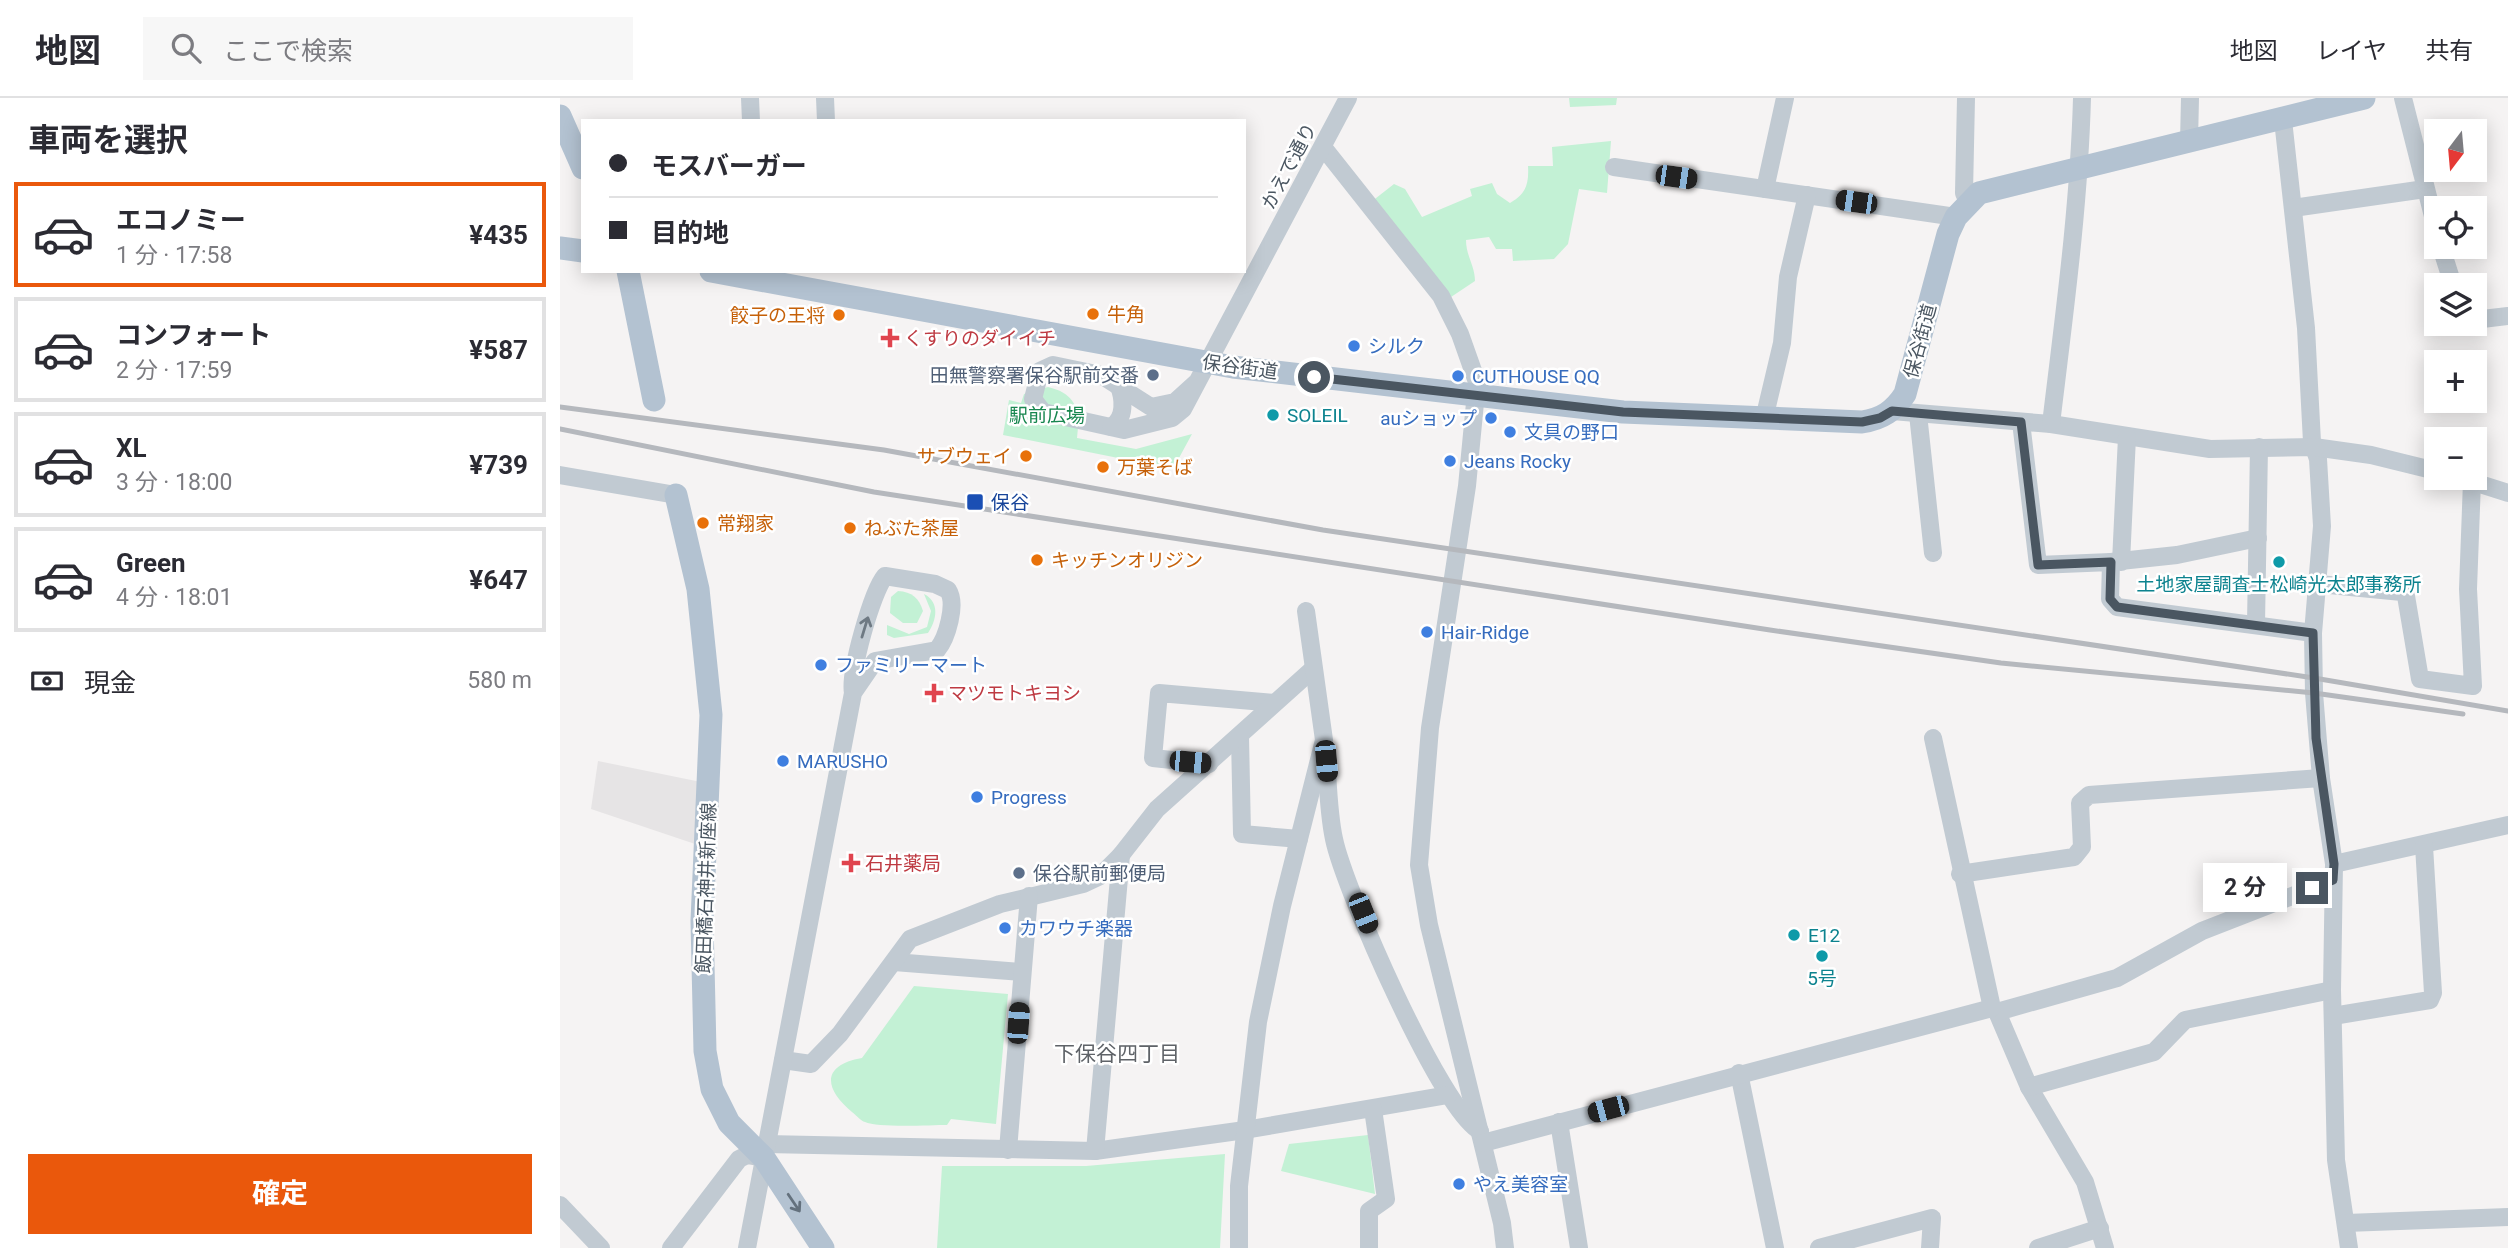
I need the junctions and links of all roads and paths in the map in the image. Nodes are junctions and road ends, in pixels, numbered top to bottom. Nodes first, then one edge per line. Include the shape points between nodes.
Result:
1 (750, 98) edge
2 (825, 98) edge
3 (1348, 98) edge
4 (1785, 98) edge
5 (1966, 98) edge
6 (2082, 98) edge
7 (2190, 98) edge
8 (2364, 98) edge
9 (2403, 98) edge
10 (2290, 112) edge
11 (560, 116) edge
12 (751, 119) edge
13 (826, 119) edge
14 (2189, 142) junction
15 (1323, 147) junction
16 (581, 163) edge
17 (1614, 167) dead end
18 (2080, 168) junction
19 (1765, 189) junction
20 (2425, 189) junction
21 (1807, 195) junction
22 (2427, 196) edge
23 (2293, 208) junction
24 (1962, 209) junction
25 (560, 248) edge
26 (581, 251) edge
27 (628, 273) edge
28 (732, 273) edge
29 (754, 275) edge
30 (2508, 316) edge
31 (2487, 318) edge
32 (1201, 373) junction
33 (1118, 384) junction
34 (1476, 397) junction
35 (654, 400) dead end
36 (1892, 411) junction
37 (1918, 414) junction
38 (1764, 419) junction
39 (2021, 422) junction
40 (2051, 424) junction
41 (1111, 427) junction
42 (2127, 437) junction
43 (2259, 447) junction
44 (2314, 447) junction
45 (2424, 468) edge
46 (560, 475) edge
47 (2487, 486) edge
48 (2467, 490) edge
49 (2508, 493) edge
50 (676, 495) joint
51 (2258, 538) junction
52 (1933, 553) dead end
53 (2116, 562) junction
54 (2319, 584) junction
55 (1306, 611) dead end
56 (2256, 624) junction
57 (2313, 633) junction
58 (1313, 669) junction
59 (853, 693) junction
60 (1274, 703) junction
61 (1240, 737) junction
62 (1933, 738) dead end
63 (1324, 740) junction
64 (1209, 764) junction
65 (2321, 778) junction
66 (2508, 825) edge
67 (1299, 839) junction
68 (2424, 846) junction
69 (1121, 855) junction
70 (2334, 872) junction
71 (1960, 874) junction
72 (1029, 896) junction
73 (894, 962) junction
74 (1022, 972) junction
75 (2332, 990) junction
76 (1994, 1010) junction
77 (2333, 1016) junction
78 (783, 1060) junction
79 (1740, 1073) junction
80 (2029, 1087) junction
81 (1448, 1095) junction
82 (1373, 1109) junction
83 (1559, 1122) junction
84 (1245, 1130) junction
85 (1481, 1137) junction
86 (1008, 1150) junction
87 (765, 1151) junction
88 (1095, 1151) junction
89 (560, 1205) edge
90 (2508, 1217) edge
91 (2346, 1223) junction
92 (2100, 1228) junction
93 (601, 1248) edge
94 (671, 1248) edge
95 (747, 1248) edge
96 (823, 1248) edge
97 (1239, 1248) edge
98 (1369, 1248) edge
99 (1504, 1248) edge
100 (1579, 1248) edge
101 (1775, 1248) edge
102 (1819, 1248) edge
103 (1930, 1248) edge
104 (2038, 1248) edge
105 (2105, 1248) edge
106 (2349, 1248) edge

1 - 12 street
2 - 13 street
3 - 15 street, かえで通り
4 - 19 street
5 - 24 street
6 - 18 street
7 - 14 street
8 - 10 main road
9 - 20 street
10 - 14 main road
10 - 23 street
11 - 16 main road
14 - 18 main road
15 - 32 street, かえで通り
15 - 34 street via 1440,296 1476,377
17 - 19 street
18 - 24 main road via 1995,187
18 - 40 street
19 - 21 street
20 - 22 street
20 - 23 street
21 - 24 street
21 - 38 street
23 - 44 street
24 - 36 main road, 保谷街道 via 1948,234 1913,374
25 - 26 main road
27 - 35 main road
28 - 29 main road, 保谷街道
29 - 32 main road, 保谷街道
30 - 31 street
32 - 33 street via 1174,402 1151,407
32 - 34 main road, 保谷街道
32 - 41 street, かえで通り via 1183,410 1172,418 1137,428
33 - 41 street via 1122,413 1118,424
33 - 41 street, かえで通り via 1101,374 1053,365 1040,371 1033,399 1043,412
34 - 38 main road, 保谷街道 via 1623,412
34 - 85 street via 1430,727 1419,849 1422,896
36 - 37 street
36 - 38 main road, 保谷街道 via 1862,422
37 - 39 street
37 - 52 street
39 - 40 street
39 - 53 street via 2038,565
40 - 42 street
42 - 43 street via 2210,449
42 - 53 street
43 - 44 street
43 - 51 street
44 - 45 street
44 - 54 street via 2322,526
46 - 50 street
47 - 49 street
48 - 54 street via 2473,686 2420,678 2402,592
50 - 87 main road, 飯田橋石神井新座線 via 698,589 711,715 702,921 705,1051 712,1089 729,1123
51 - 53 street
51 - 56 street
53 - 56 street via 2110,599 2117,607
54 - 57 street
55 - 58 street
56 - 57 street
57 - 65 street
58 - 60 street
58 - 63 street
59 -> 59 street via 850,680 881,580 890,575 935,583 948,590 952,596 942,645 937,650 875,661
59 - 78 street
60 - 61 street
60 - 64 street via 1159,694 1153,758
61 - 64 street
61 - 67 street via 1242,834
62 - 71 street
63 - 67 street
63 - 81 street via 1334,839 1343,865 1402,1010
64 - 69 street via 1157,809
65 - 70 street
65 - 71 street via 2089,795 2080,803 2082,847 2074,856
66 - 68 street
67 - 84 street via 1258,1022
68 - 70 street
68 - 77 street via 2430,1000
69 - 72 street via 1100,876 1083,884
69 - 88 street
70 - 75 street
70 - 76 street via 2202,931 2117,978
71 - 76 street
72 - 73 street via 910,939
72 - 74 street
73 - 74 street
73 - 78 street via 840,1034 811,1064
74 - 86 street
75 - 77 street
75 - 80 street via 2185,1020 2154,1052
76 - 79 street
76 - 80 street
77 - 91 street via 2336,1160
78 - 87 street
79 - 83 street
79 - 101 street
80 - 92 street via 2085,1182
81 - 82 street
81 - 85 street
82 - 84 street
82 - 98 street via 1386,1199 1369,1211
83 - 85 street
83 - 100 street
84 - 88 street
84 - 97 street
85 - 99 street
86 - 87 street
86 - 88 street
87 - 94 street via 739,1159
87 - 95 street
87 -> 96 main road, 飯田橋石神井新座線
89 - 93 street
90 - 91 street
91 - 106 street
92 - 104 street
92 - 105 street
102 - 103 street via 1933,1218

